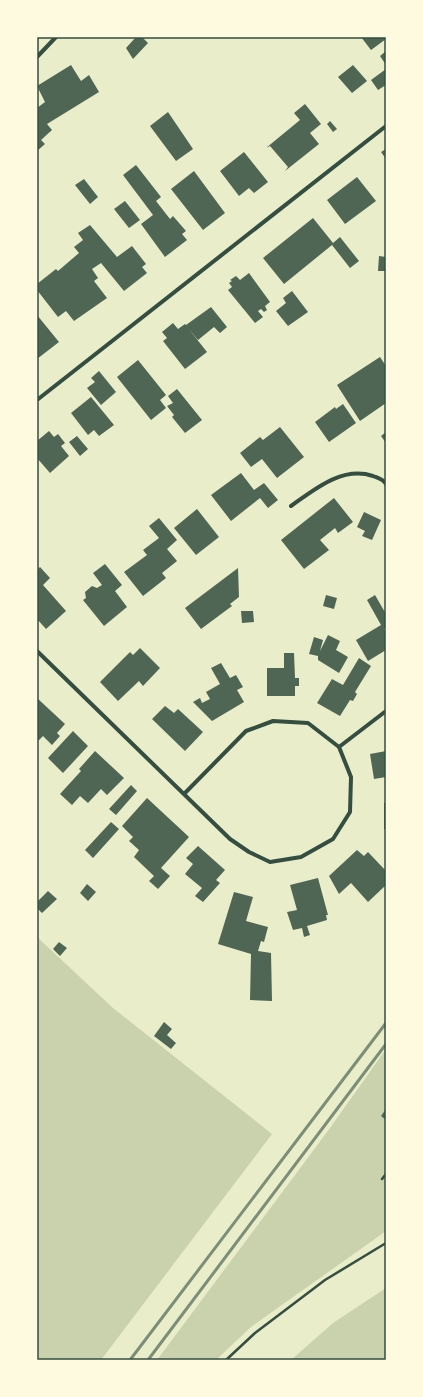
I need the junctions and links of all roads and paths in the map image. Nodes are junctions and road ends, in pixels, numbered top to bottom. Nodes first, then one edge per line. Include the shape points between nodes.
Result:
1 (56, 37) edge
2 (37, 57) edge
3 (386, 126) edge
4 (37, 400) edge
5 (386, 484) edge
6 (292, 506) dead end
7 (37, 651) edge
8 (386, 711) edge
9 (339, 747) junction
10 (184, 794) junction
11 (386, 1174) edge
12 (382, 1179) dead end
13 (386, 1243) edge
14 (226, 1360) edge

1 - 2 street
3 - 4 street
5 - 6 street via 384,480 363,473 344,475 326,482
7 - 10 street
8 - 9 street
9 - 10 street via 308,724 273,721 246,731
9 - 10 street via 351,777 350,812 333,839 301,857 270,862 249,852 230,839
11 - 12 path
13 - 14 path via 325,1280 255,1333

